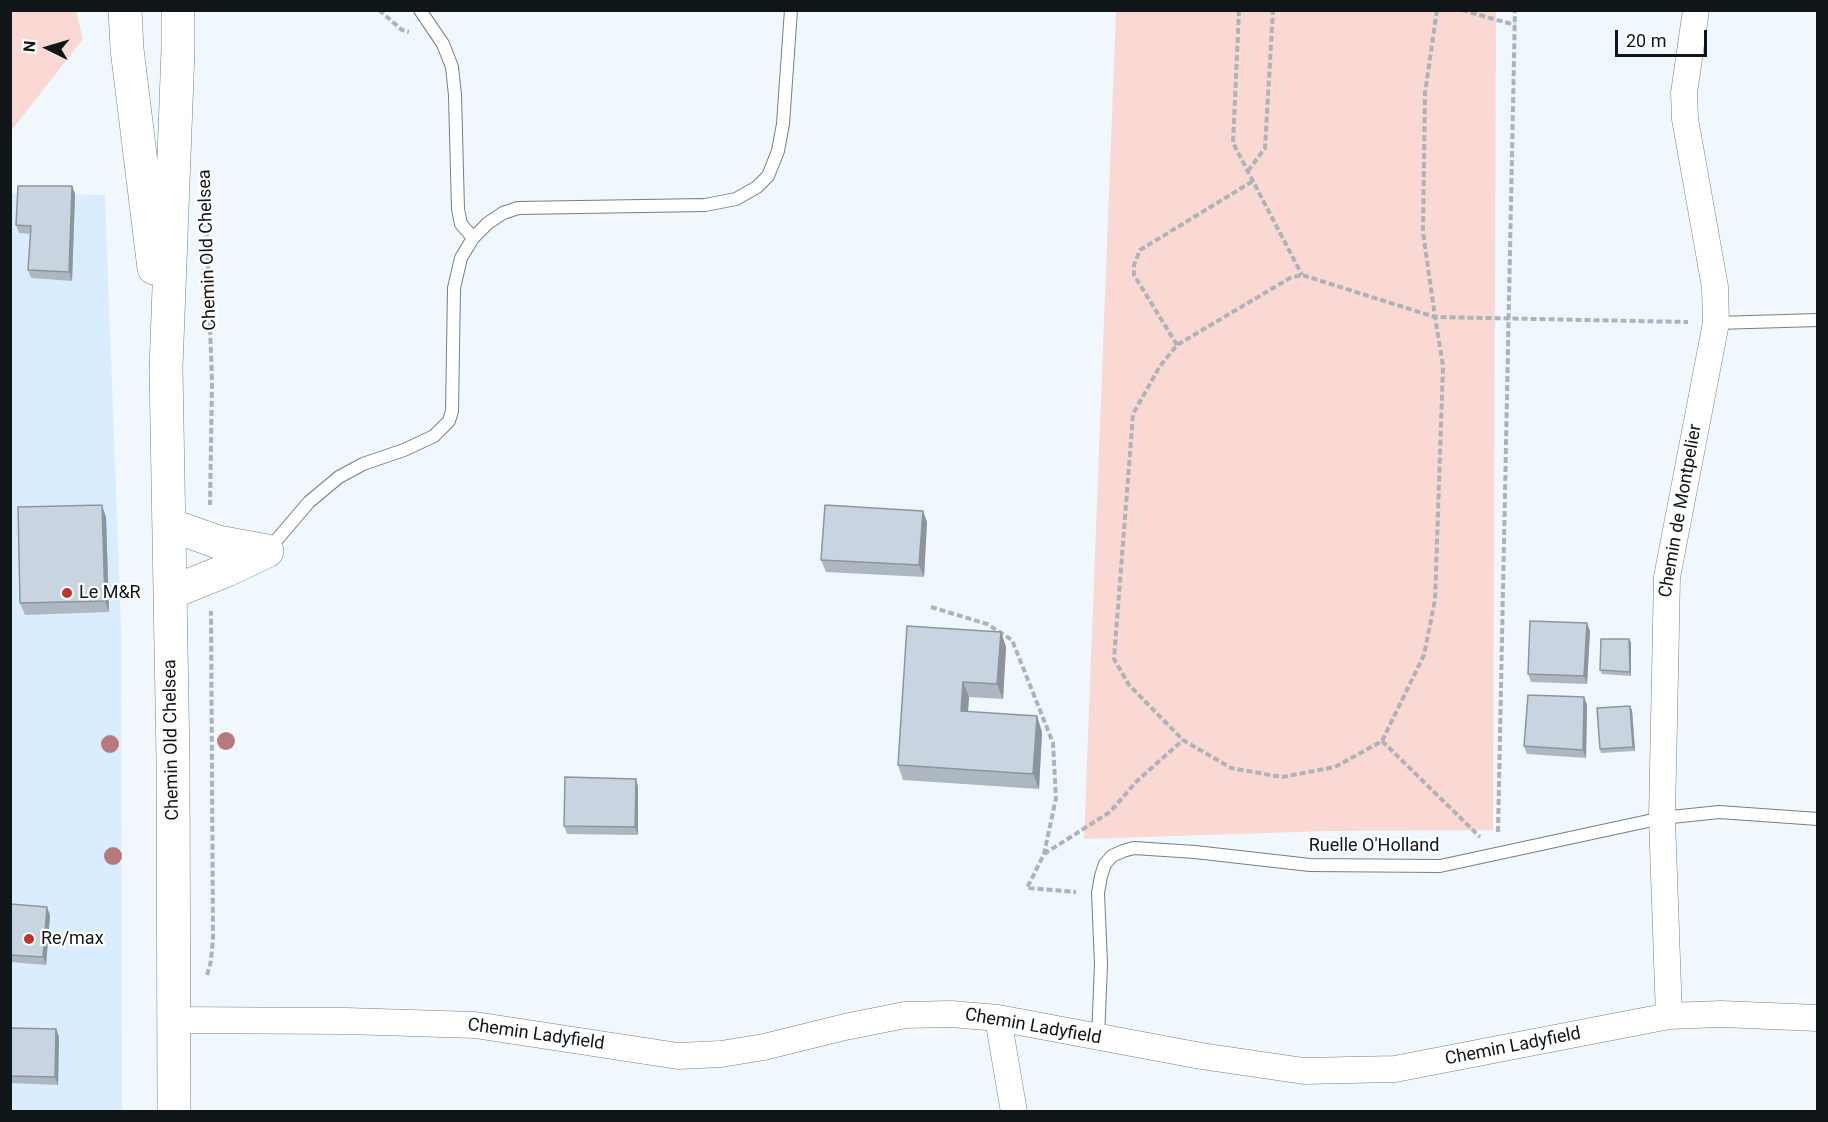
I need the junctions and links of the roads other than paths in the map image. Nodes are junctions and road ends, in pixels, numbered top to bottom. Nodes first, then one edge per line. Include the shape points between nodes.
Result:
1 (125, 10) edge
2 (177, 10) edge
3 (420, 10) edge
4 (791, 10) edge
5 (1696, 10) edge
6 (473, 238) junction
7 (1818, 320) edge
8 (1716, 323) junction
9 (166, 368) junction
10 (170, 525) junction
11 (267, 551) junction
12 (170, 593) junction
13 (1662, 818) junction
14 (1818, 819) edge
15 (1669, 1016) junction
16 (998, 1018) junction
17 (1818, 1018) edge
18 (175, 1020) junction
19 (1098, 1038) junction
20 (174, 1112) edge
21 (1014, 1112) edge

1 - 9 street, Chemin Old Chelsea
2 - 9 street, Chemin Old Chelsea
3 - 6 lane via 452,67 458,209 461,224
4 - 6 lane via 778,151 768,176 757,187 736,199 705,205 518,208 488,223
5 - 8 street, Chemin de Montpelier via 1685,83 1685,119 1715,287
6 - 11 lane via 461,258 454,288 449,421 434,436 339,477 309,502
7 - 8 lane
8 - 13 street, Chemin de Montpelier via 1667,577
9 - 10 street, Chemin Old Chelsea
10 - 11 street via 210,540
10 - 12 street, Chemin Old Chelsea
11 - 12 street
12 - 18 street, Chemin Old Chelsea
13 - 14 lane, Ruelle O'Holland via 1719,812
13 - 15 street, Chemin de Montpelier
13 - 19 lane, Ruelle O'Holland via 1440,866 1310,865 1134,848 1113,855 1105,864 1098,893
15 - 17 street, Chemin Ladyfield
15 - 19 street, Chemin Ladyfield via 1395,1069 1304,1071
16 - 18 street, Chemin Ladyfield via 905,1015 764,1047 678,1056 475,1025
16 - 19 street, Chemin Ladyfield
16 - 21 street
18 - 20 street, Chemin Old Chelsea

